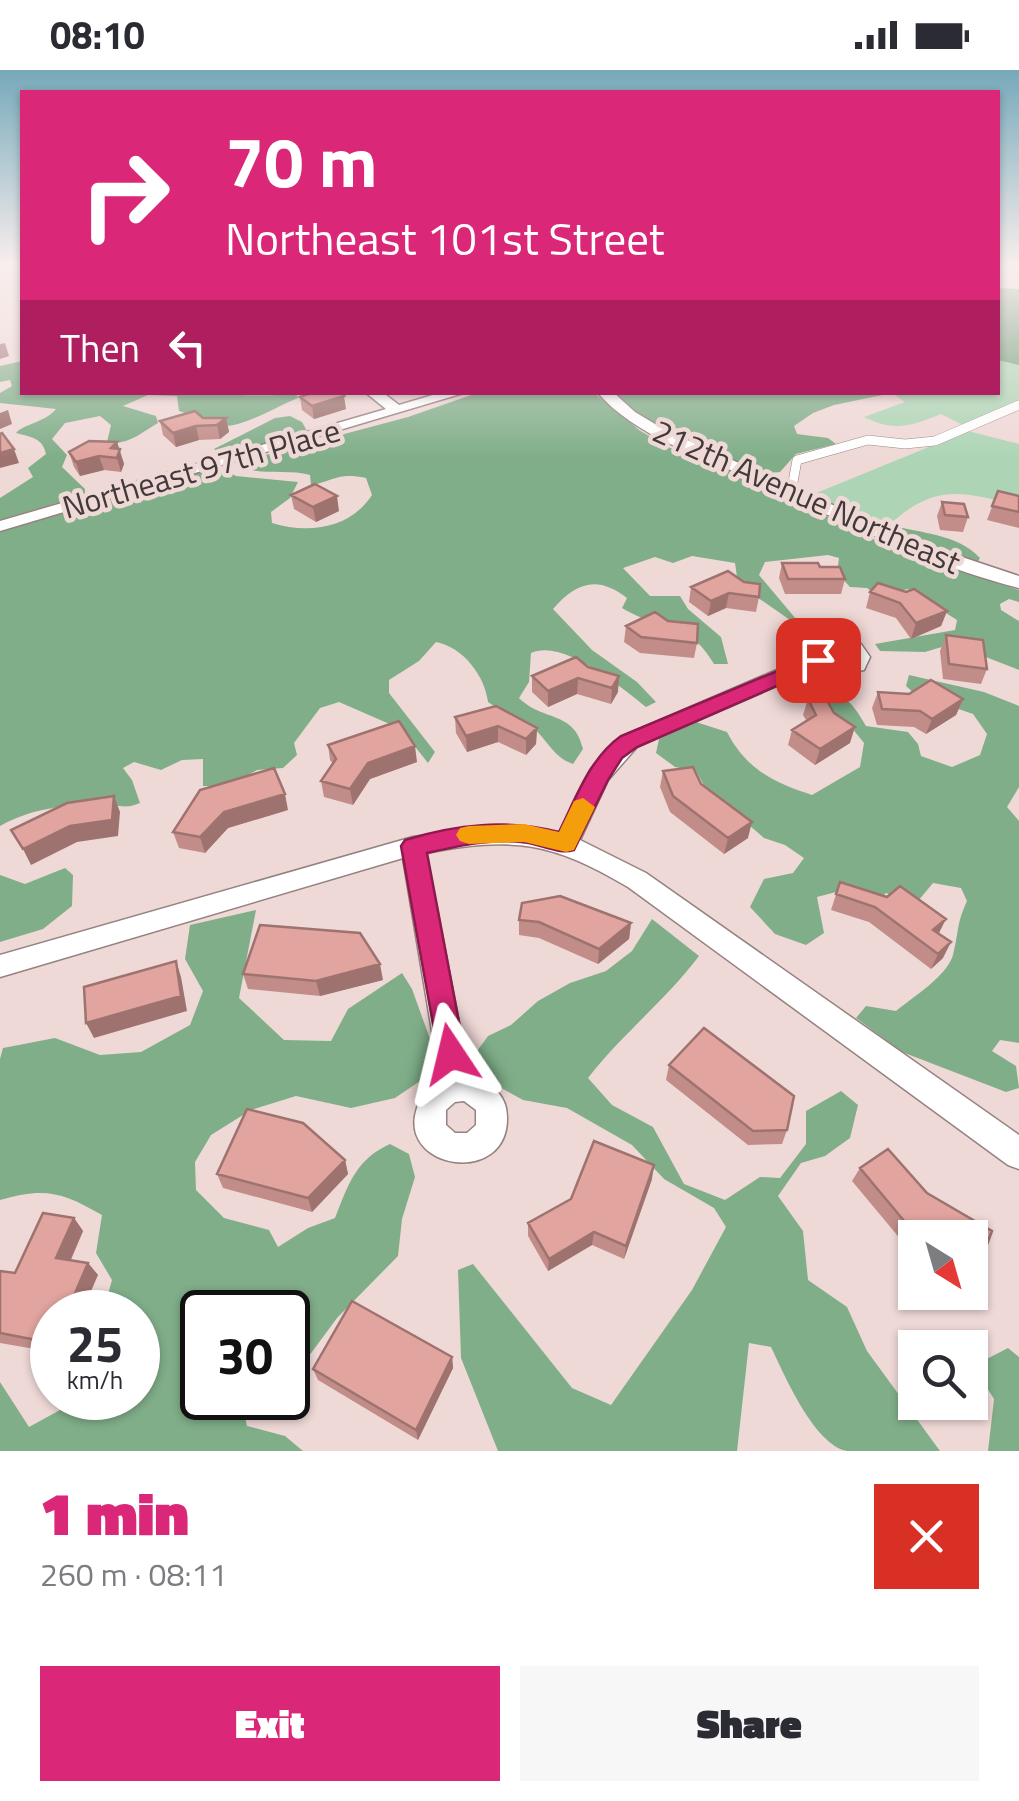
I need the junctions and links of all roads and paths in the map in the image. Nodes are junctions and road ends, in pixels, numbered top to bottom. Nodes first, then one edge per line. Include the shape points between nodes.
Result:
1 (376, 395) edge
2 (450, 395) edge
3 (608, 395) edge
4 (1019, 405) edge
5 (398, 411) junction
6 (791, 493) junction
7 (0, 526) edge
8 (1019, 582) edge
9 (818, 660) dead end
10 (566, 843) junction
11 (414, 846) junction
12 (2, 970) edge
13 (457, 1088) dead end
14 (1019, 1154) edge

1 - 5 street
2 - 5 street, Northeast 97th Place
3 - 6 street, 212th Avenue Northeast via 652,431
4 - 6 lane via 935,441 868,440 808,454 795,465
5 - 7 street, Northeast 97th Place
6 - 8 street, 212th Avenue Northeast via 922,553
9 - 10 street via 629,742 597,777
10 - 11 street via 482,832
10 - 14 street via 637,880
11 - 12 street
11 - 13 street

